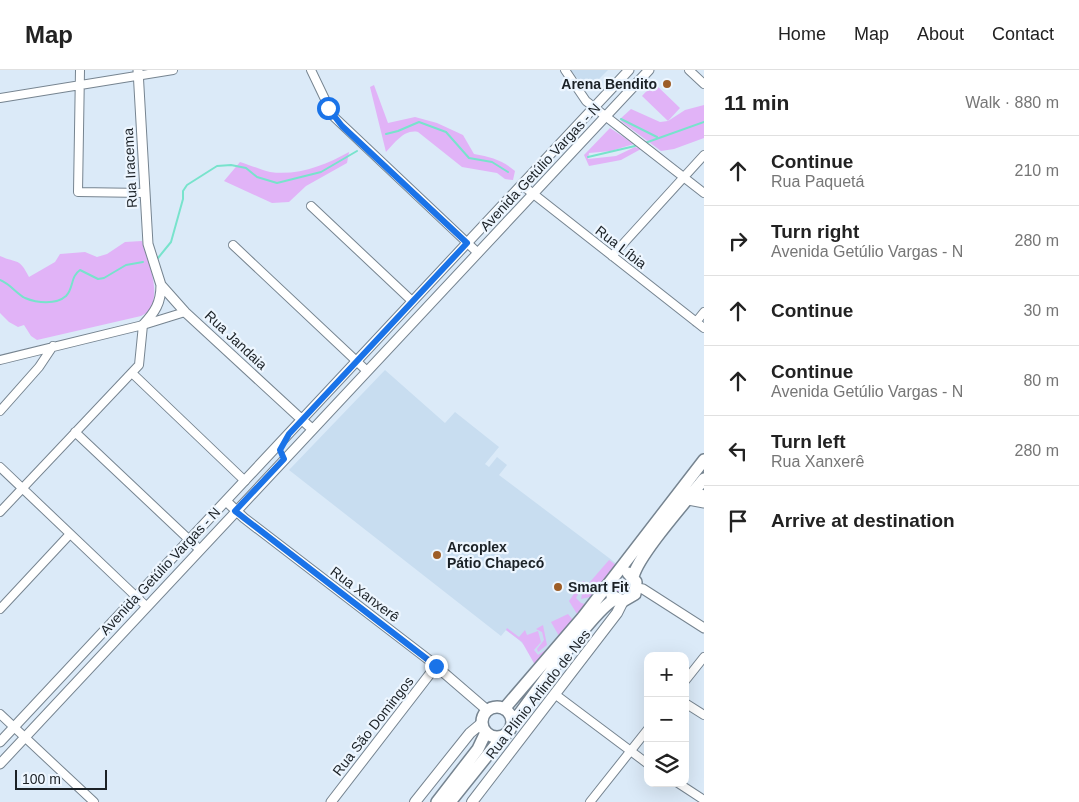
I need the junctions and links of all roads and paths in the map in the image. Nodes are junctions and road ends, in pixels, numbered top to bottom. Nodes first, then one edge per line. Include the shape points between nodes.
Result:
1 (80, 70) edge
2 (173, 70) edge
3 (312, 70) edge
4 (565, 70) edge
5 (629, 70) edge
6 (649, 70) edge
7 (689, 70) edge
8 (138, 74) edge
9 (704, 84) edge
10 (79, 85) junction
11 (0, 98) edge
12 (594, 107) junction
13 (605, 117) junction
14 (704, 155) edge
15 (682, 177) junction
16 (522, 185) junction
17 (144, 193) junction
18 (704, 193) edge
19 (534, 194) junction
20 (311, 206) dead end
21 (467, 243) junction
22 (233, 245) dead end
23 (478, 254) junction
24 (612, 256) junction
25 (154, 263) joint
26 (162, 285) junction
27 (412, 301) junction
28 (185, 312) junction
29 (704, 312) edge
30 (696, 322) junction
31 (143, 325) junction
32 (704, 328) edge
33 (53, 346) junction
34 (0, 360) edge
35 (356, 362) junction
36 (367, 372) junction
37 (132, 373) junction
38 (0, 411) edge
39 (302, 420) junction
40 (312, 429) junction
41 (76, 432) junction
42 (289, 434) junction
43 (284, 459) junction
44 (704, 460) edge
45 (0, 467) edge
46 (704, 479) edge
47 (245, 481) junction
48 (22, 488) junction
49 (689, 494) edge
50 (226, 502) junction
51 (704, 503) edge
52 (235, 511) junction
53 (0, 512) edge
54 (70, 534) junction
55 (190, 540) junction
56 (199, 549) junction
57 (618, 573) junction
58 (635, 582) junction
59 (608, 585) junction
60 (136, 597) junction
61 (620, 600) junction
62 (146, 606) junction
63 (0, 609) edge
64 (704, 628) edge
65 (704, 657) edge
66 (436, 666) junction
67 (689, 676) edge
68 (556, 695) junction
69 (689, 706) edge
70 (504, 708) junction
71 (488, 710) junction
72 (0, 714) edge
73 (704, 715) edge
74 (512, 724) junction
75 (14, 727) junction
76 (484, 728) junction
77 (644, 733) edge
78 (25, 737) junction
79 (502, 737) junction
80 (0, 742) edge
81 (629, 752) junction
82 (644, 761) edge
83 (0, 764) edge
84 (684, 787) edge
85 (704, 800) edge
86 (89, 801) edge
87 (331, 802) edge
88 (415, 802) edge
89 (437, 802) edge
90 (450, 802) edge
91 (472, 802) edge
92 (590, 802) edge

1 - 10 street
2 - 8 street
3 - 21 street via 333,116
4 - 12 street
5 - 12 street, Avenida Getúlio Vargas - N
6 - 13 street, Avenida Getúlio Vargas - N
7 - 9 street
8 - 10 street
8 - 17 street, Rua Iracema
10 - 11 street
10 - 17 street via 78,192
12 - 13 street
12 - 16 street, Avenida Getúlio Vargas - N
13 - 15 street
13 - 19 street, Avenida Getúlio Vargas - N
14 - 15 street
15 - 18 street
15 - 24 street
16 - 19 street, Rua Líbia
16 - 21 street, Avenida Getúlio Vargas - N
17 - 25 street, Rua Iracema via 148,244
19 - 23 street, Avenida Getúlio Vargas - N
19 - 24 street, Rua Líbia
20 - 27 street
21 - 23 street
21 - 27 street, Avenida Getúlio Vargas - N
22 - 35 street
23 - 36 street, Avenida Getúlio Vargas - N
24 - 30 street, Rua Líbia
25 - 26 street, Rua Jandaia
26 - 28 street, Rua Jandaia
26 - 31 street via 155,313
27 - 35 street, Avenida Getúlio Vargas - N
28 - 31 street
28 - 39 street, Rua Jandaia
29 - 30 street
30 - 32 street, Rua Líbia
31 - 33 street
31 - 37 street via 138,365
33 - 34 street
33 - 38 street
35 - 36 street
35 - 39 street, Avenida Getúlio Vargas - N
36 - 40 street, Avenida Getúlio Vargas - N
37 - 41 street
37 - 47 street
39 - 40 street, Rua Jandaia
39 - 42 street, Avenida Getúlio Vargas - N
40 - 43 street, Avenida Getúlio Vargas - N
41 - 48 street
41 - 55 street
42 - 43 street via 280,450
42 - 47 street, Avenida Getúlio Vargas - N
43 - 52 street, Avenida Getúlio Vargas - N
44 - 49 main road
45 - 48 street
46 - 49 main road
47 - 50 street, Avenida Getúlio Vargas - N
48 - 53 street
48 - 54 street
49 - 51 street
49 - 57 main road
49 - 58 main road via 634,571
50 - 52 street, Rua Xanxerê
50 - 55 street, Avenida Getúlio Vargas - N
52 - 56 street, Avenida Getúlio Vargas - N
52 - 66 street, Rua Xanxerê
54 - 60 street
54 - 63 street
55 - 56 street
55 - 60 street, Avenida Getúlio Vargas - N
56 - 62 street, Avenida Getúlio Vargas - N
57 - 58 main road via 626,572
57 - 59 main road
58 - 61 main road via 630,599
58 - 64 street
59 - 61 main road via 610,593
59 - 70 main road
60 - 62 street
60 - 75 street, Avenida Getúlio Vargas - N
61 - 68 main road, Rua Plínio Arlindo de Nes via 618,613
61 - 74 main road via 604,606
62 - 78 street, Avenida Getúlio Vargas - N
65 - 67 street
66 - 71 street, Rua Xanxerê
66 - 87 street, Rua São Domingos
68 - 81 street
68 - 91 main road, Rua Plínio Arlindo de Nes
69 - 73 street
70 - 71 main road
70 - 74 main road
71 - 76 main road
72 - 75 street
74 - 79 main road
75 - 78 street
75 - 80 street, Avenida Getúlio Vargas - N
76 - 79 main road via 493,737
76 - 88 main road via 470,733
76 - 89 main road via 478,749
77 - 81 street
78 - 83 street, Avenida Getúlio Vargas - N
78 - 86 street
79 - 90 main road
81 - 82 street
81 - 92 street
84 - 85 street

